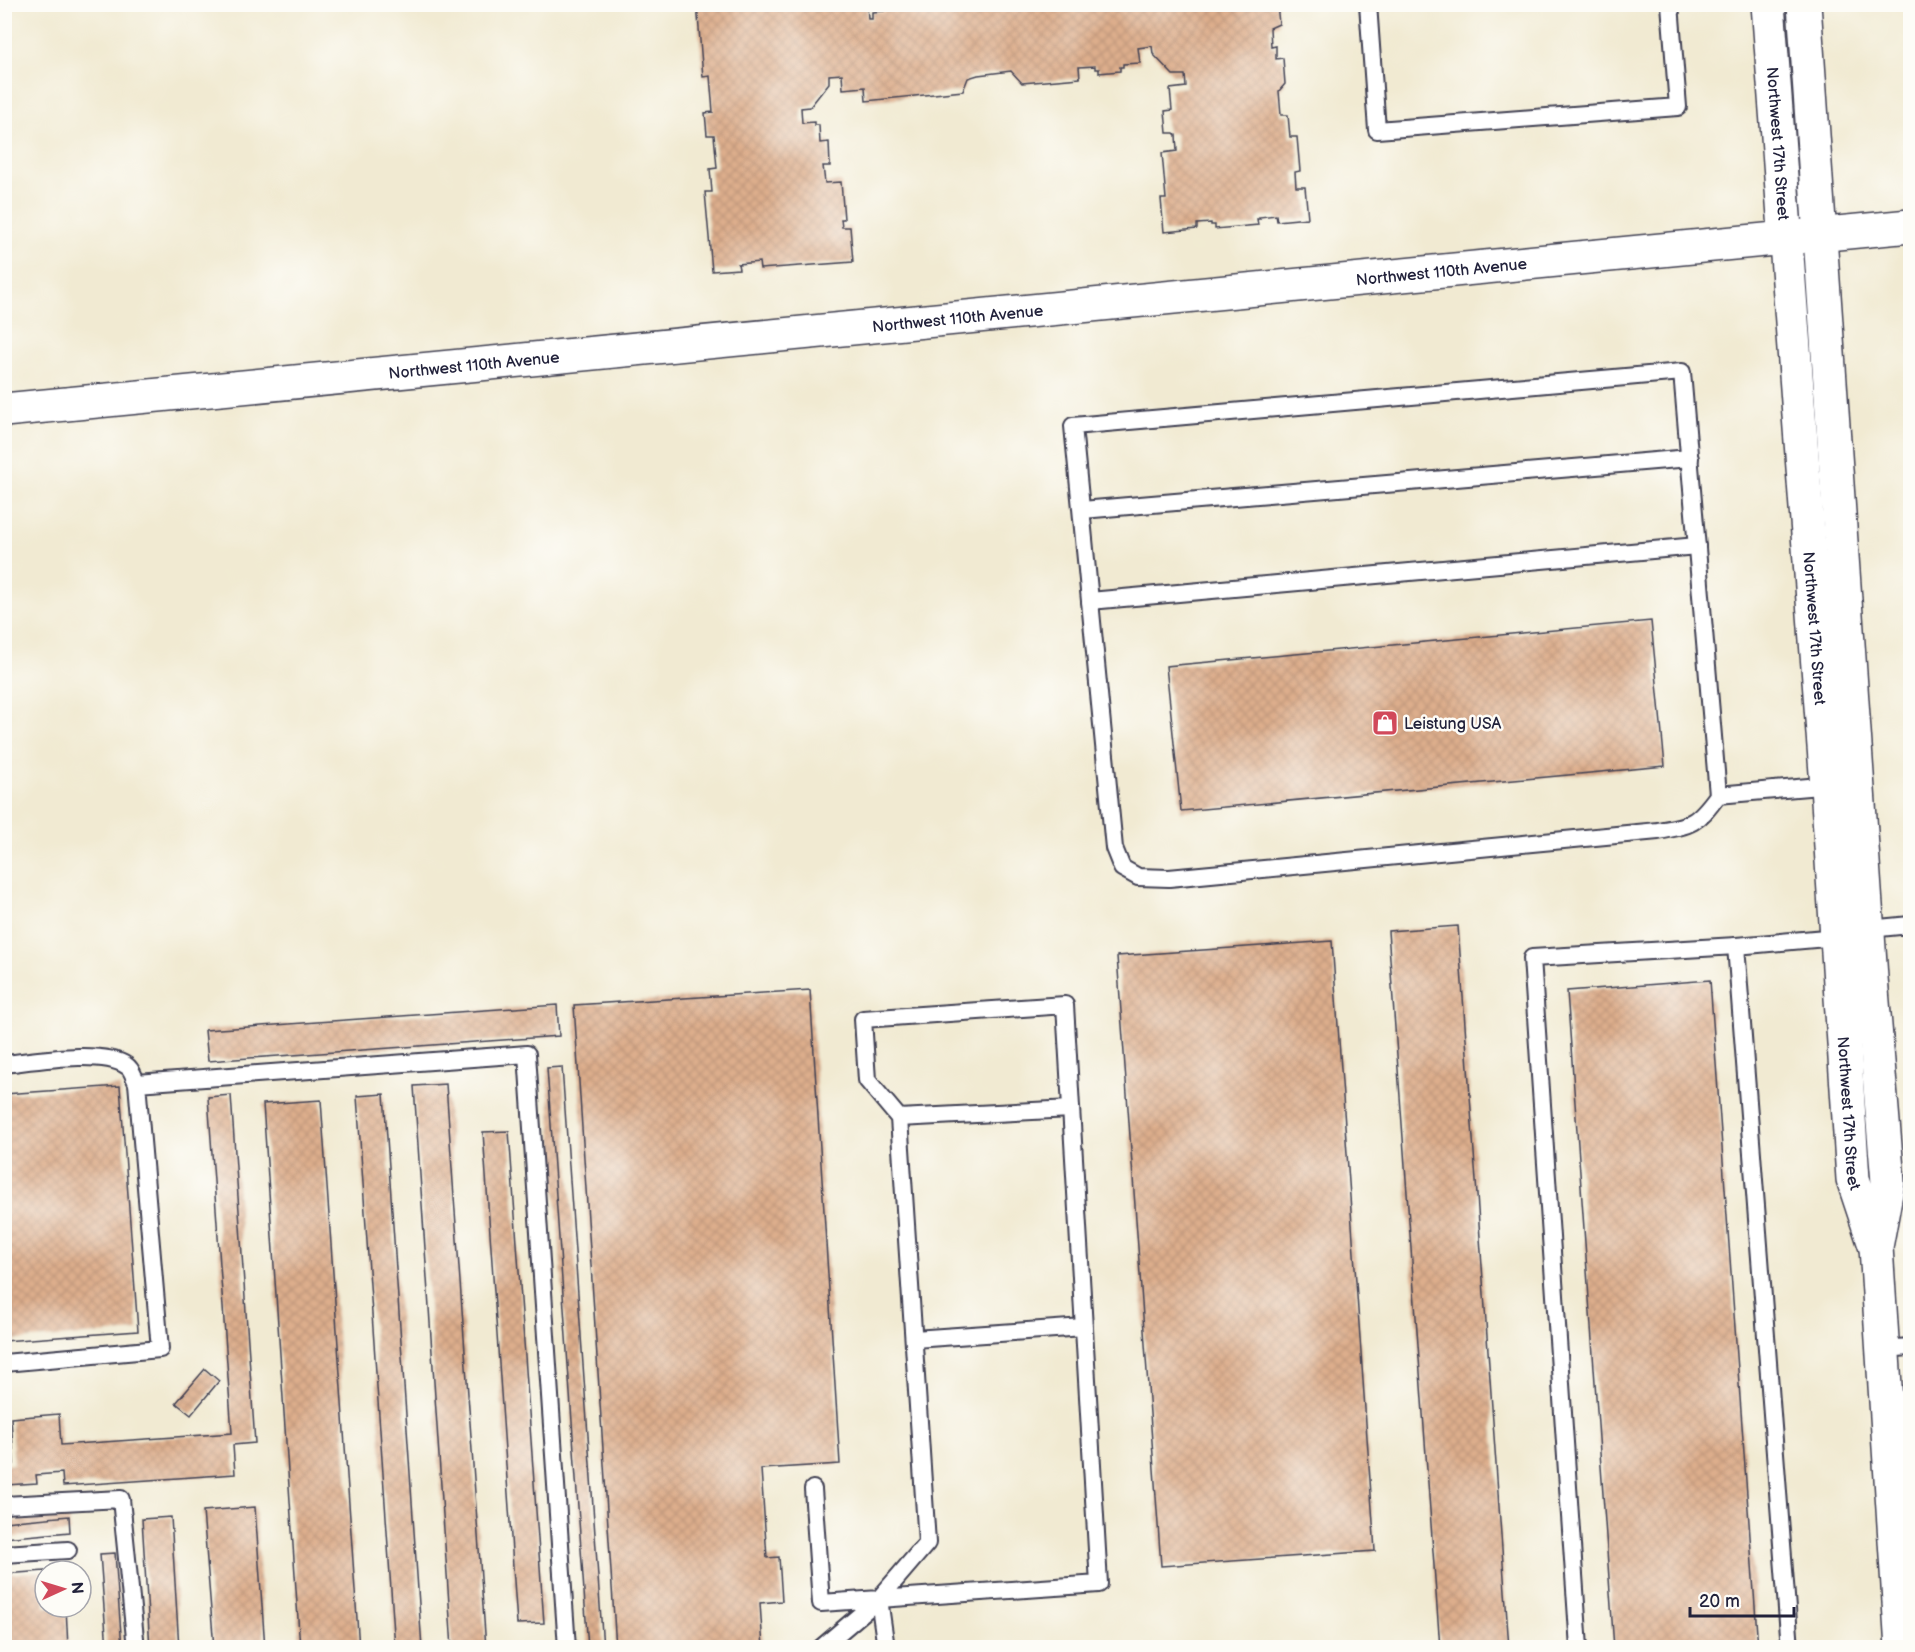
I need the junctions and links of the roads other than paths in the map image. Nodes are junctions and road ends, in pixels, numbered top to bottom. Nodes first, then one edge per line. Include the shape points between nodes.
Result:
1 (1368, 4) edge
2 (1670, 4) edge
3 (1768, 4) edge
4 (1804, 4) edge
5 (1911, 226) edge
6 (1820, 236) junction
7 (1785, 239) junction
8 (4, 410) edge
9 (1689, 458) junction
10 (1082, 510) junction
11 (1697, 546) junction
12 (1090, 601) junction
13 (1842, 784) junction
14 (1718, 795) junction
15 (1911, 925) edge
16 (1869, 929) junction
17 (1836, 937) junction
18 (1736, 946) junction
19 (4, 1064) edge
20 (137, 1083) junction
21 (1071, 1109) junction
22 (899, 1119) junction
23 (1876, 1247) junction
24 (1084, 1327) junction
25 (914, 1338) junction
26 (1897, 1348) edge
27 (4, 1363) edge
28 (1900, 1451) edge
29 (813, 1489) dead end
30 (4, 1505) edge
31 (68, 1550) dead end
32 (4, 1554) edge
33 (879, 1599) junction
34 (136, 1647) edge
35 (567, 1647) edge
36 (821, 1647) edge
37 (874, 1647) edge
38 (886, 1647) edge
39 (1579, 1647) edge
40 (1790, 1647) edge
41 (1902, 1647) edge

1 - 2 lane via 1377,130 1678,107
3 - 7 street, Northwest 17th Street
4 - 6 street, Northwest 17th Street
5 - 6 street, Northwest 110th Avenue
6 - 7 street, Northwest 110th Avenue
6 - 13 street, Northwest 17th Street
7 - 8 street, Northwest 110th Avenue
7 - 13 street, Northwest 17th Street
9 - 10 lane
9 - 10 lane via 1682,372 1073,426
9 - 11 lane
10 - 12 lane
11 - 12 lane
11 - 14 lane
12 - 14 lane via 1114,848 1122,868 1138,877 1169,878 1658,831 1688,826 1705,814
13 - 14 lane
13 - 16 street, Northwest 17th Street
13 - 17 street, Northwest 17th Street
15 - 16 lane
16 - 23 street, Northwest 17th Street via 1888,1182
17 - 18 lane
17 - 23 street, Northwest 17th Street via 1853,1179
18 - 39 lane via 1532,958
18 - 40 lane
19 - 20 lane via 109,1059 129,1067
20 - 27 lane via 160,1349
20 - 35 lane via 527,1054
21 - 22 lane
21 - 22 lane via 1065,1005 863,1019 867,1080
21 - 24 lane
22 - 25 lane
23 - 26 street, Northwest 17th Street
24 - 25 lane
24 - 33 lane via 1099,1584
25 - 33 lane via 927,1543
26 - 28 street, Northwest 17th Street
28 - 41 street, Northwest 17th Street
29 - 33 lane via 821,1604
30 - 34 lane via 121,1499
31 - 32 lane
33 - 36 lane
33 - 37 lane
33 - 38 lane

